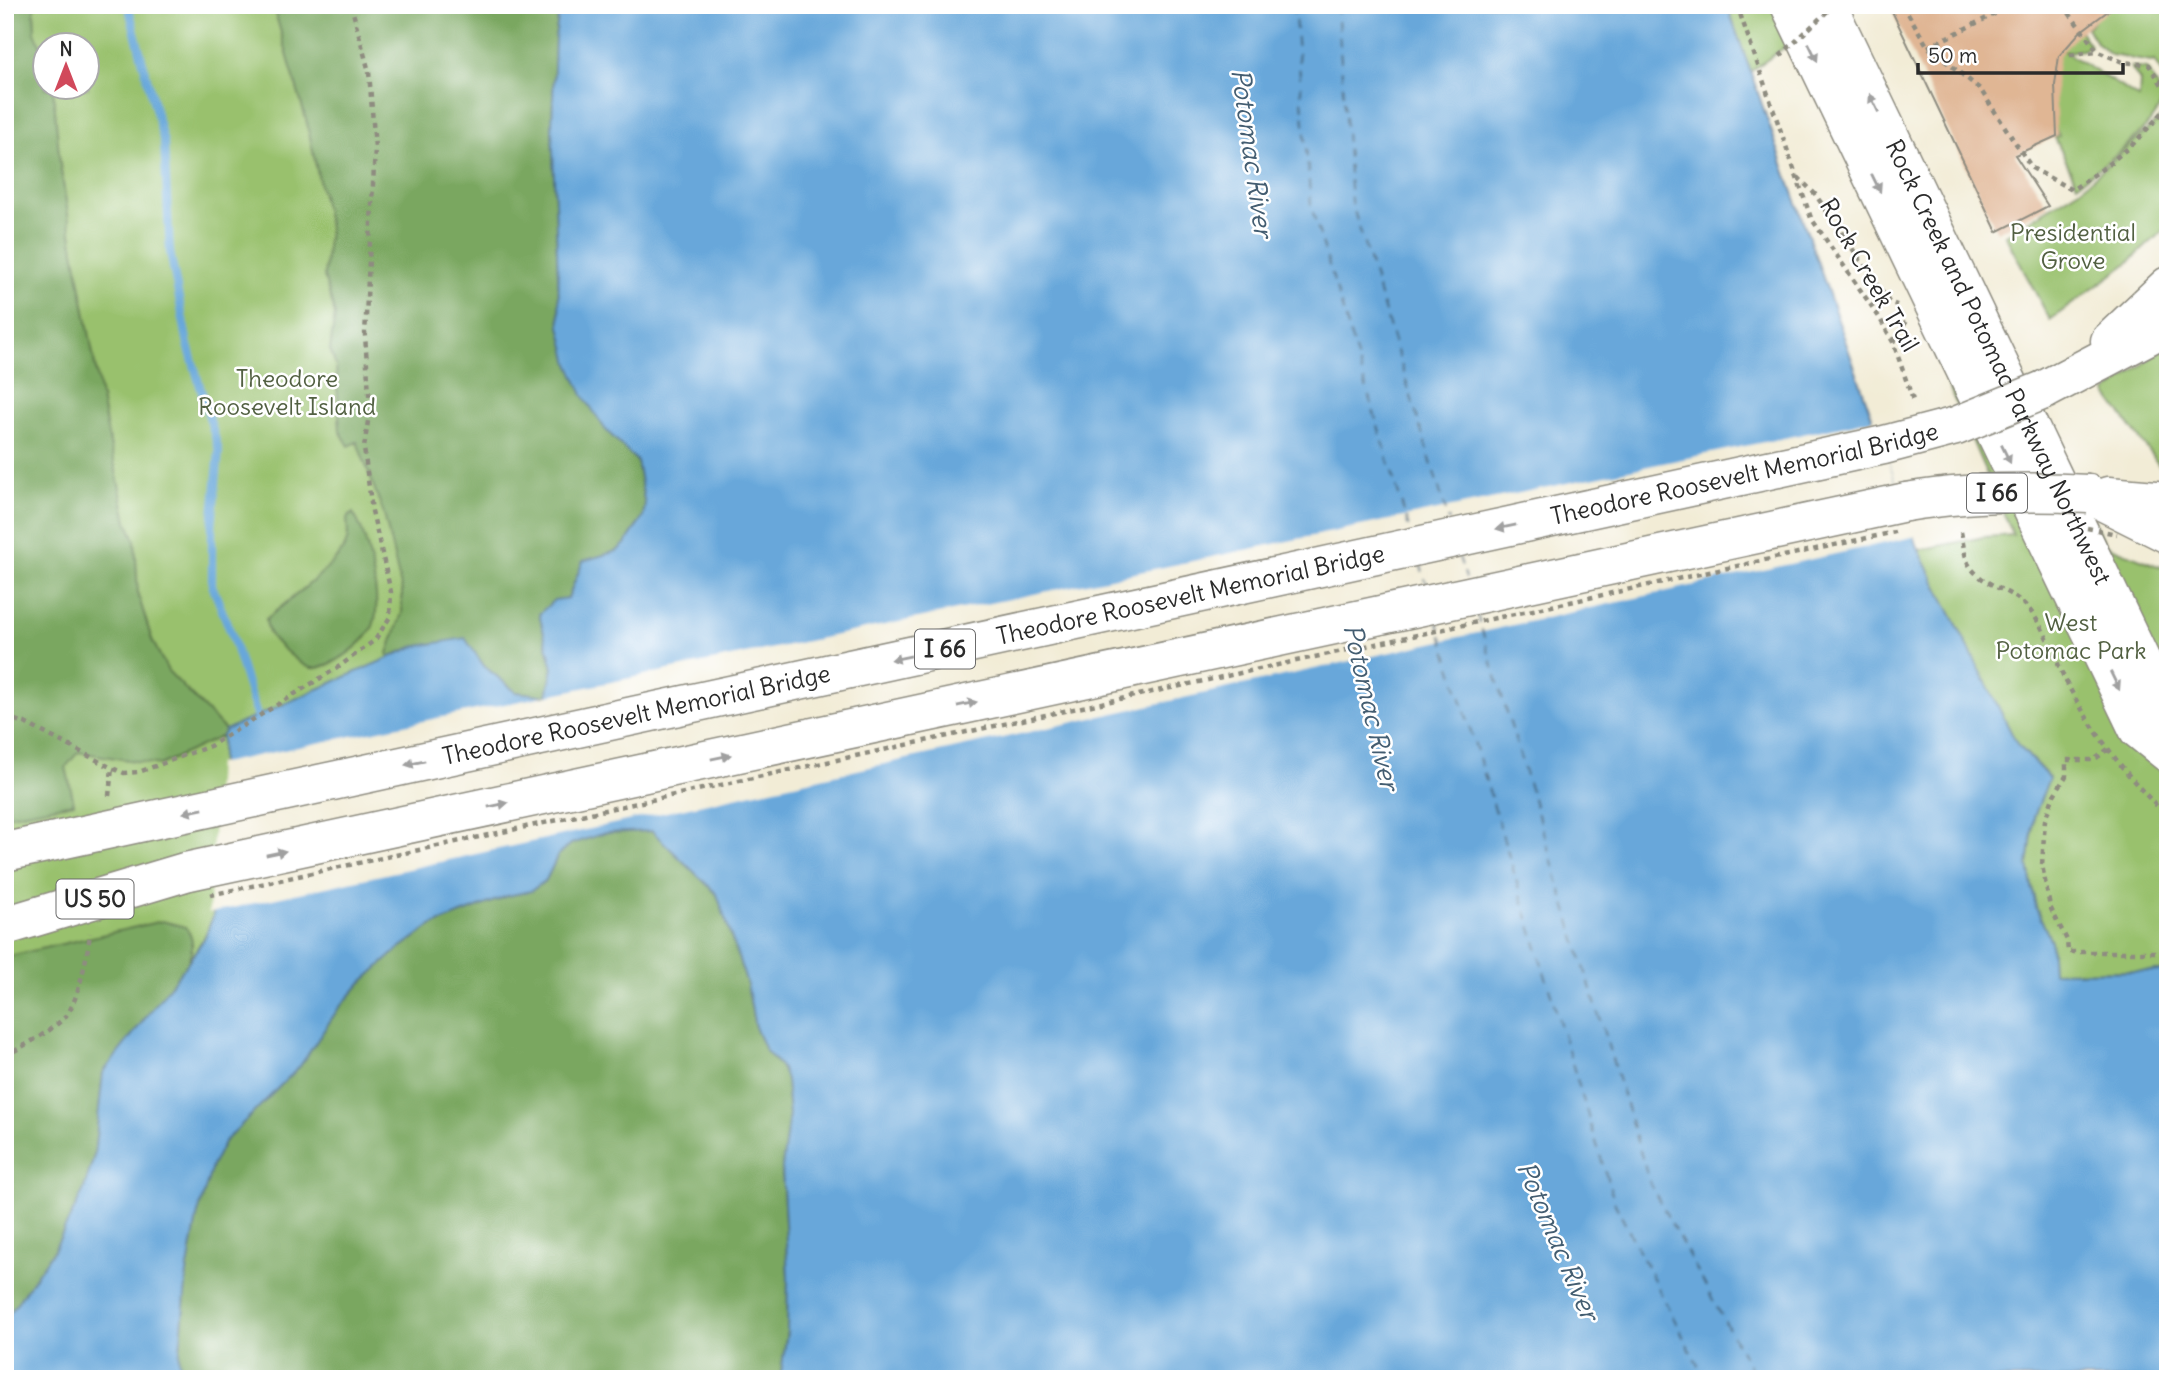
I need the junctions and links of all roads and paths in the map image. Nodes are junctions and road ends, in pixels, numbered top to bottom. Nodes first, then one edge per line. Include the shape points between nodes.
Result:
1 (351, 5) edge
2 (1737, 5) edge
3 (1790, 5) edge
4 (1827, 5) edge
5 (1835, 5) edge
6 (1903, 5) edge
7 (2013, 5) edge
8 (2063, 5) edge
9 (1928, 47) junction
10 (2098, 52) junction
11 (2070, 55) dead end
12 (1786, 68) dead end
13 (2168, 94) edge
14 (2168, 107) edge
15 (1798, 177) junction
16 (2168, 286) edge
17 (1896, 296) dead end
18 (1907, 321) dead end
19 (2168, 325) edge
20 (1893, 342) junction
21 (2078, 371) junction
22 (1914, 403) dead end
23 (2088, 494) junction
24 (2168, 501) edge
25 (1904, 530) dead end
26 (1961, 531) dead end
27 (2168, 534) edge
28 (5, 717) edge
29 (2168, 717) edge
30 (2108, 748) junction
31 (2168, 753) edge
32 (2168, 817) edge
33 (5, 852) edge
34 (196, 884) junction
35 (5, 905) edge
36 (5, 926) edge
37 (2168, 951) edge

1 - 28 path via 369,72 375,148 365,335 370,408 364,448 372,511 391,592 390,617 375,640 358,654 238,729 210,746 138,772 124,772
2 - 15 path, Rock Creek Trail
3 -> 31 main road, Rock Creek and Potomac Parkway Northwest via 2138,729
29 -> 4 main road, Rock Creek and Potomac Parkway Northwest
5 - 12 path, bridge via 1780,56
6 - 9 path
7 - 9 path
8 - 10 path
9 - 14 path via 1980,89 2032,168 2072,190 2133,144
10 - 11 path
10 - 13 path via 2123,62 2149,65
15 - 17 path via 1815,194 1889,302 1900,306
15 - 20 path, Rock Creek Trail via 1811,218
16 - 21 main road, I 66
18 - 20 path
19 - 21 main road
20 - 22 path, Rock Creek Trail
21 -> 33 main road, Theodore Roosevelt Memorial Bridge / I 66, bridge via 1955,426 1884,446
23 - 24 main road, I 66
23 - 27 main road
34 -> 23 main road, I 66, bridge via 1874,508 1968,494
25 - 34 path, bridge
26 - 30 path via 1969,564 1989,583 2026,605 2040,625 2070,688
30 - 32 path via 2141,792
30 - 37 path via 2094,760 2066,760 2066,776 2045,820 2042,865 2050,907 2067,940 2068,952
34 - 35 main road, I 66, bridge
34 - 36 main road, US 50, bridge

